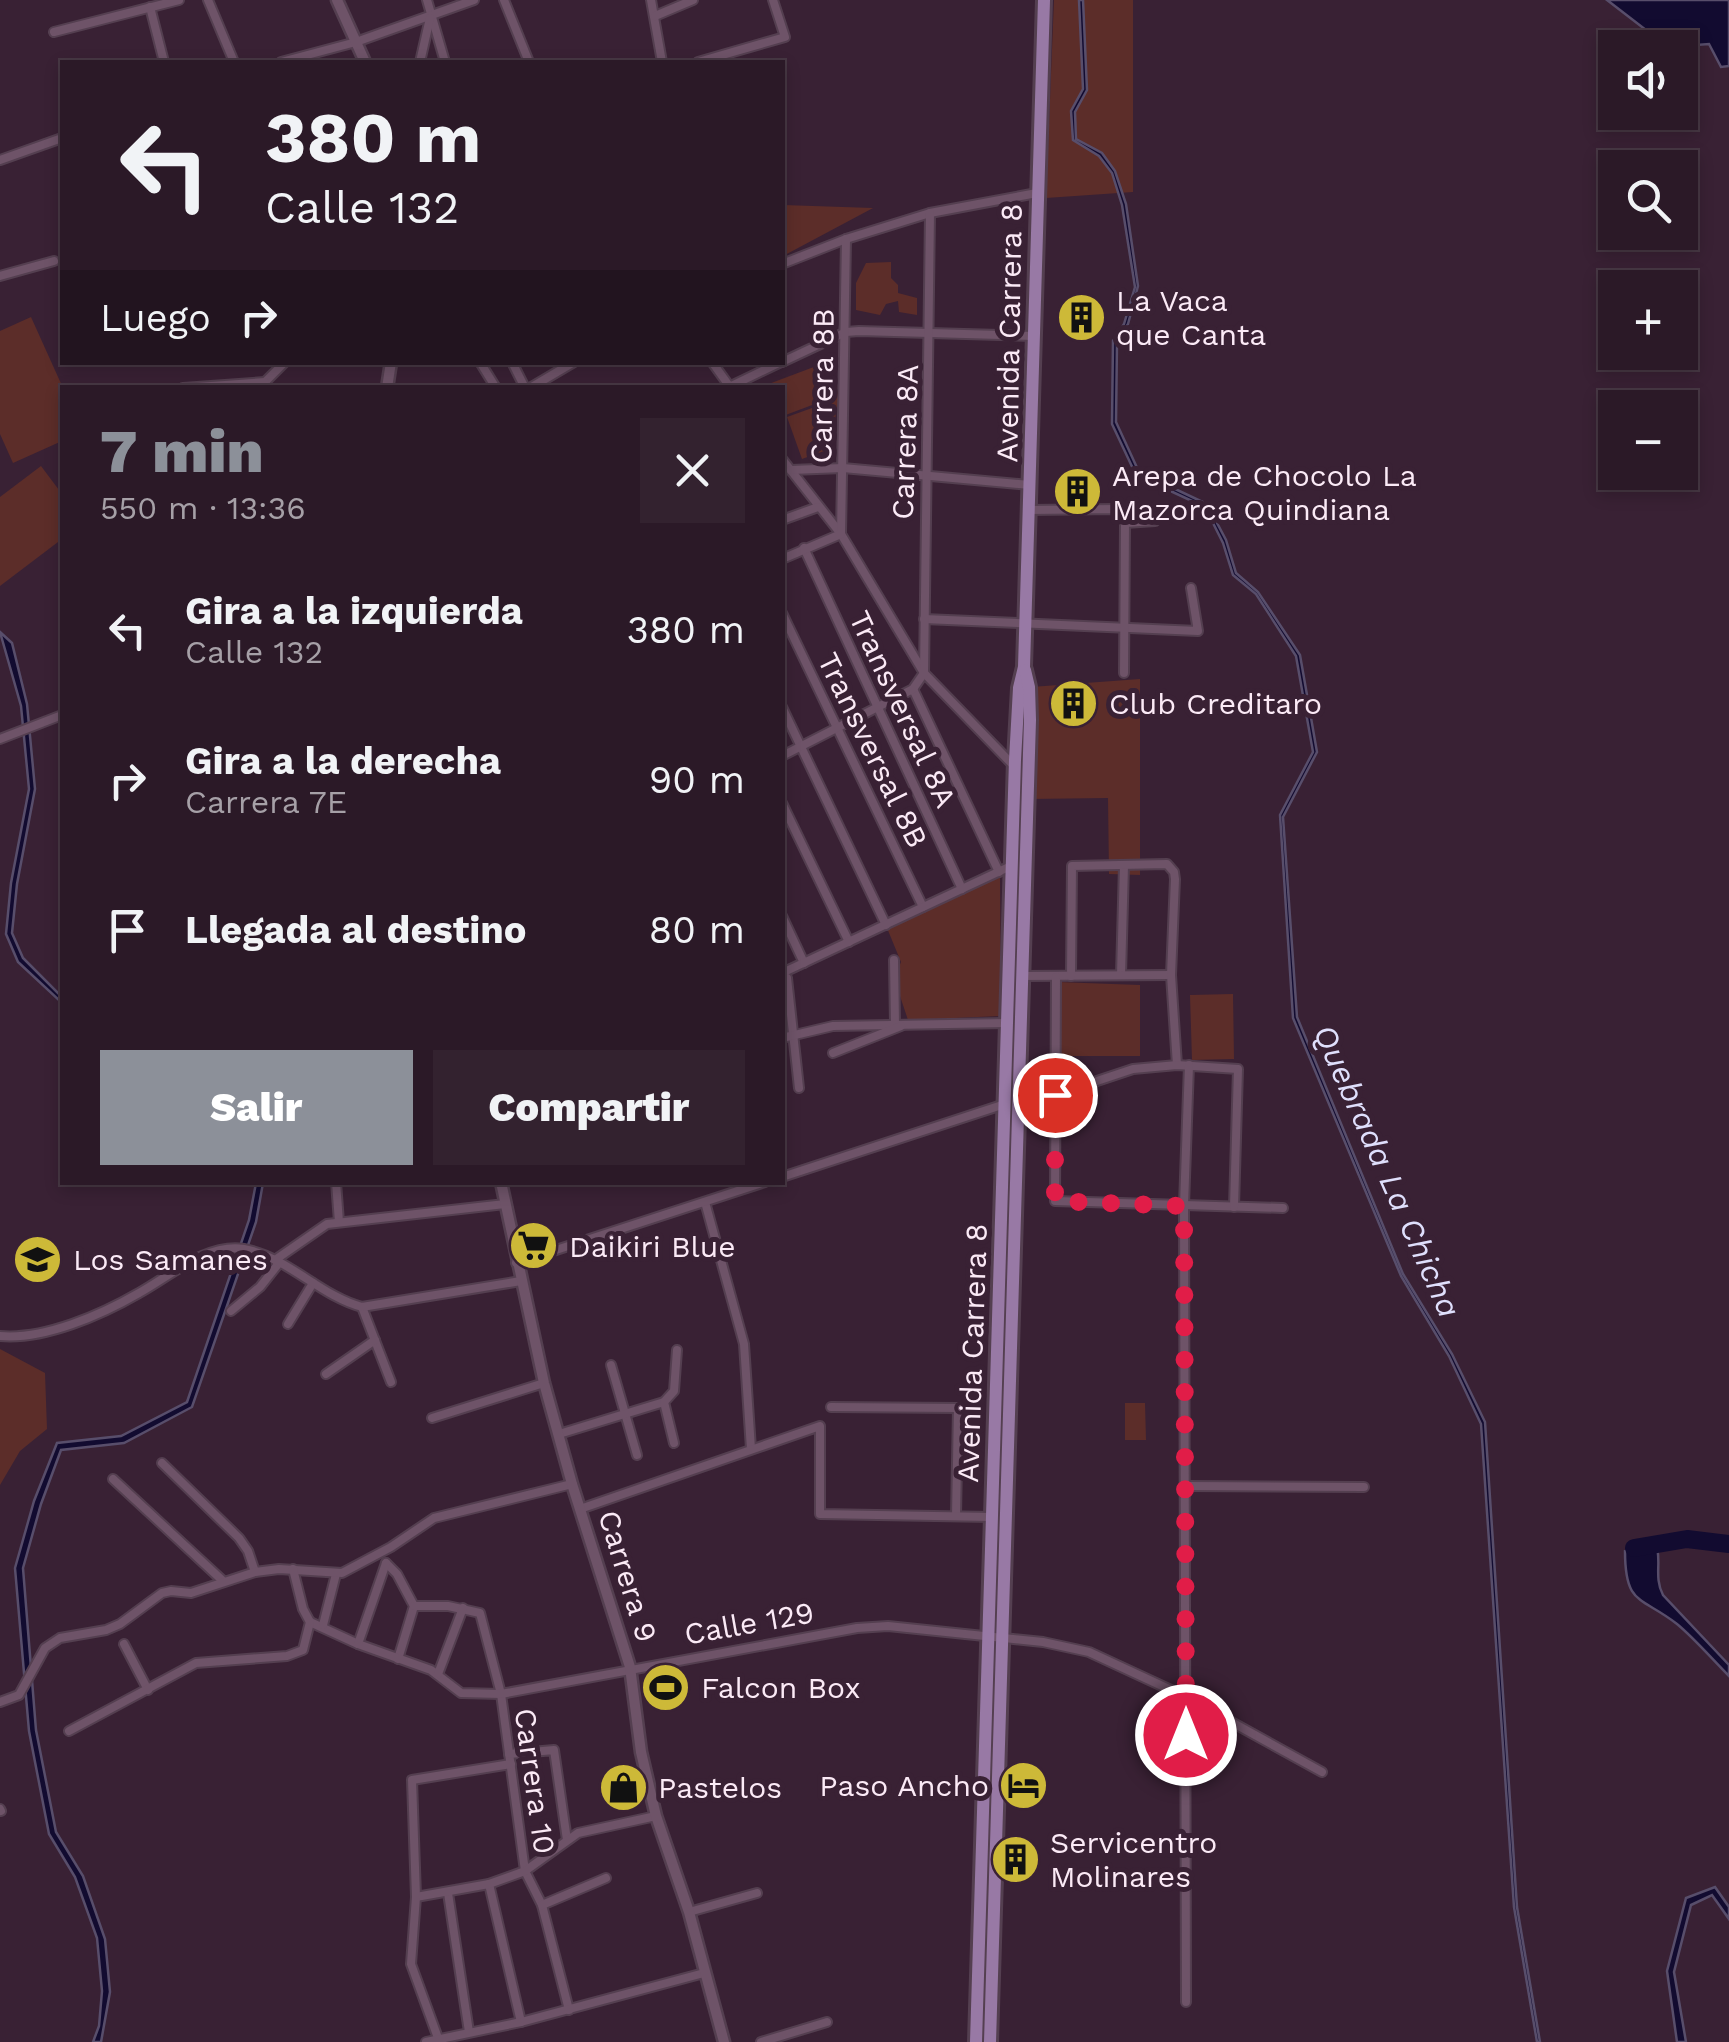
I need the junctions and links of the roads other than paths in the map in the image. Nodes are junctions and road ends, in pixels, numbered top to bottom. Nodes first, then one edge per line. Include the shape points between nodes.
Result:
1 (180, 0) edge
2 (222, 0) edge
3 (337, 0) edge
4 (427, 0) edge
5 (474, 0) edge
6 (504, 0) edge
7 (651, 0) edge
8 (693, 0) edge
9 (1044, 0) edge
10 (776, 1) edge
11 (209, 2) edge
12 (150, 8) junction
13 (431, 14) junction
14 (655, 16) junction
15 (54, 32) dead end
16 (356, 42) junction
17 (738, 58) edge
18 (163, 60) edge
19 (233, 60) edge
20 (288, 60) edge
21 (364, 60) edge
22 (420, 60) edge
23 (444, 60) edge
24 (527, 60) edge
25 (662, 60) edge
26 (60, 139) edge
27 (0, 158) edge
28 (1038, 193) junction
29 (930, 212) junction
30 (846, 238) junction
31 (54, 261) dead end
32 (785, 263) edge
33 (0, 276) edge
34 (846, 332) junction
35 (930, 332) junction
36 (1034, 336) junction
37 (785, 361) edge
38 (281, 365) edge
39 (569, 365) edge
40 (776, 365) edge
41 (263, 385) edge
42 (534, 385) edge
43 (733, 385) edge
44 (785, 463) edge
45 (843, 468) junction
46 (791, 470) junction
47 (926, 476) junction
48 (1030, 485) junction
49 (818, 506) junction
50 (1030, 510) junction
51 (785, 519) edge
52 (1155, 522) dead end
53 (1126, 523) junction
54 (841, 534) junction
55 (804, 548) junction
56 (785, 557) edge
57 (1191, 588) dead end
58 (785, 619) edge
59 (924, 619) junction
60 (1026, 622) junction
61 (1125, 629) junction
62 (1024, 667) junction
63 (924, 672) junction
64 (1124, 674) dead end
65 (913, 689) junction
66 (876, 706) junction
67 (785, 713) edge
68 (60, 716) edge
69 (837, 727) junction
70 (0, 739) edge
71 (802, 747) junction
72 (785, 755) edge
73 (1015, 768) junction
74 (785, 809) edge
75 (1124, 865) junction
76 (1006, 869) junction
77 (962, 889) junction
78 (923, 907) junction
79 (785, 922) edge
80 (886, 924) junction
81 (848, 942) junction
82 (894, 960) dead end
83 (804, 962) junction
84 (785, 975) edge
85 (1121, 975) junction
86 (1171, 975) junction
87 (1023, 976) junction
88 (1071, 976) junction
89 (1056, 977) junction
90 (1008, 1023) junction
91 (895, 1024) junction
92 (906, 1024) junction
93 (795, 1034) junction
94 (785, 1037) edge
95 (833, 1053) dead end
96 (1177, 1065) junction
97 (1189, 1065) junction
98 (798, 1088) dead end
99 (1055, 1095) junction
100 (1005, 1104) junction
101 (785, 1176) edge
102 (336, 1185) edge
103 (502, 1185) edge
104 (756, 1185) edge
105 (705, 1202) junction
106 (505, 1204) junction
107 (1184, 1206) junction
108 (1234, 1206) junction
109 (1283, 1208) dead end
110 (339, 1222) junction
111 (277, 1262) junction
112 (516, 1263) junction
113 (520, 1281) junction
114 (313, 1283) junction
115 (362, 1307) junction
116 (230, 1311) dead end
117 (288, 1324) dead end
118 (0, 1336) edge
119 (375, 1340) junction
120 (678, 1350) dead end
121 (611, 1365) dead end
122 (326, 1374) dead end
123 (391, 1382) dead end
124 (544, 1383) junction
125 (664, 1402) junction
126 (832, 1406) dead end
127 (625, 1414) junction
128 (432, 1418) dead end
129 (559, 1434) junction
130 (674, 1443) dead end
131 (752, 1449) junction
132 (637, 1455) dead end
133 (162, 1463) dead end
134 (113, 1479) dead end
135 (572, 1484) junction
136 (1186, 1486) junction
137 (1364, 1486) dead end
138 (580, 1509) junction
139 (956, 1516) junction
140 (992, 1516) junction
141 (391, 1547) junction
142 (386, 1564) junction
143 (292, 1569) junction
144 (256, 1572) junction
145 (336, 1574) junction
146 (223, 1582) junction
147 (414, 1606) junction
148 (463, 1608) junction
149 (310, 1622) junction
150 (322, 1625) junction
151 (995, 1639) junction
152 (124, 1644) dead end
153 (358, 1644) junction
154 (398, 1658) junction
155 (630, 1668) junction
156 (438, 1674) junction
157 (148, 1690) junction
158 (500, 1694) junction
159 (1186, 1697) junction
160 (0, 1702) edge
161 (69, 1731) dead end
162 (510, 1759) junction
163 (1322, 1772) dead end
164 (656, 1816) junction
165 (568, 1840) junction
166 (524, 1871) junction
167 (606, 1878) dead end
168 (488, 1884) junction
169 (448, 1893) junction
170 (757, 1894) dead end
171 (416, 1897) junction
172 (542, 1905) junction
173 (689, 1912) junction
174 (704, 1973) junction
175 (1186, 2002) dead end
176 (569, 2010) junction
177 (522, 2022) junction
178 (827, 2022) dead end
179 (469, 2032) junction
180 (438, 2038) junction
181 (459, 2038) edge
182 (426, 2042) edge
183 (724, 2042) edge
184 (761, 2042) edge
185 (976, 2042) edge
186 (990, 2042) edge

1 - 12 street
2 - 11 street
3 - 16 street
4 - 13 street
5 - 13 street
6 - 24 street
7 - 14 street
8 - 14 street
9 - 28 main road, Avenida Carrera 8
10 - 17 street via 784,37
11 - 19 street
12 - 15 street
12 - 18 street
13 - 16 street
13 - 22 street
13 - 23 street
14 - 25 street
16 - 20 street
16 - 21 street
26 - 27 street
28 - 29 street
28 - 36 main road, Avenida Carrera 8
29 - 30 street
29 - 35 street, Carrera 8A
30 - 32 street
30 - 34 street, Carrera 8B
31 - 33 street
34 - 35 street
34 - 37 street
34 - 45 street, Carrera 8B
35 - 36 street
35 - 47 street, Carrera 8A
36 - 48 main road, Avenida Carrera 8
38 - 41 street
39 - 42 street
40 - 43 street
44 - 46 street
45 - 46 street
45 - 47 street
45 - 54 street, Carrera 8B
46 - 49 street
47 - 48 street
47 - 59 street, Carrera 8A
48 - 50 main road, Avenida Carrera 8
49 - 51 street
49 - 54 street
50 - 53 street via 1116,509
50 - 60 main road, Avenida Carrera 8
52 - 53 street
53 - 61 street
54 - 55 street
54 - 63 street
55 - 56 street
55 - 66 street, Transversal 8A
57 - 61 street via 1198,631
58 - 69 street, Transversal 8B
59 - 60 street
59 - 63 street, Carrera 8A
60 - 61 street
60 - 62 main road, Avenida Carrera 8
61 - 64 street
62 - 73 main road, Avenida Carrera 8
62 - 87 main road, Avenida Carrera 8 via 1030,720
63 - 65 street
63 - 73 street
65 - 66 street
65 - 76 street
66 - 69 street
66 - 77 street, Transversal 8A
67 - 71 street
68 - 70 street
69 - 71 street
69 - 78 street, Transversal 8B
71 - 72 street
71 - 80 street
73 - 76 main road, Avenida Carrera 8
74 - 81 street
75 - 85 street
75 - 86 street via 1167,864 1174,872
75 - 88 street via 1072,866
76 - 77 street
76 - 90 main road, Avenida Carrera 8
77 - 78 street
78 - 80 street
79 - 83 street
80 - 81 street
81 - 83 street
82 - 91 street
83 - 84 street
84 - 93 street
85 - 86 street
85 - 88 street
86 - 96 street
87 - 89 street
87 - 151 main road, Avenida Carrera 8
88 - 89 street
89 - 99 street
90 - 92 street
90 - 100 main road, Avenida Carrera 8
91 - 92 street
91 - 93 street
92 - 95 street
93 - 94 street
93 - 98 street
96 - 97 street
96 - 99 street via 1133,1070
97 - 107 street
97 - 108 street via 1238,1070
99 - 107 street via 1055,1201
100 - 101 street
100 - 140 main road, Avenida Carrera 8
102 - 110 street
103 - 106 street, Carrera 9
104 - 105 street
105 - 112 street
105 - 131 street via 744,1344
106 - 110 street
106 - 112 street, Carrera 9
107 - 108 street
107 - 136 street
108 - 109 street
110 - 111 street
111 - 114 street
111 - 116 street via 260,1288
111 - 118 street via 243,1249 218,1250 135,1296 47,1333
112 - 113 street, Carrera 9
113 - 115 street
113 - 124 street, Carrera 9
114 - 115 street
114 - 117 street
115 - 119 street
119 - 122 street
119 - 123 street
120 - 125 street via 674,1391
121 - 127 street
124 - 128 street
124 - 129 street, Carrera 9
125 - 127 street
125 - 130 street
126 - 139 street via 958,1408
127 - 129 street
127 - 132 street
129 - 135 street, Carrera 9
131 - 138 street
131 - 139 street via 820,1426 818,1510 824,1515
133 - 144 street via 239,1538
134 - 146 street
135 - 138 street, Carrera 9
135 - 141 street via 444,1514
136 - 137 street
136 - 159 street
138 - 155 street, Carrera 9
139 - 140 street
140 - 151 main road, Avenida Carrera 8
141 - 142 street
141 - 145 street
142 - 147 street
142 - 153 street
143 - 144 street
143 - 145 street
143 - 149 street
144 - 146 street
145 - 150 street
146 - 160 street via 191,1594 162,1594 120,1624 60,1638 45,1648 18,1695
147 - 148 street
147 - 154 street
148 - 156 street
148 - 158 street, Carrera 10 via 480,1613
149 - 150 street
149 - 157 street via 303,1650 209,1660
150 - 153 street
151 - 155 street, Calle 129 via 856,1628
151 - 159 street, Calle 129 via 1089,1652
151 - 185 main road, Avenida Carrera 8
151 - 186 main road, Avenida Carrera 8
152 - 157 street
153 - 154 street
154 - 156 street
155 - 158 street, Calle 129
155 - 164 street, Carrera 9
156 - 158 street, Calle 129 via 461,1693
157 - 161 street
158 - 162 street, Carrera 10
159 - 163 street, Calle 129
159 - 175 street
162 - 165 street via 554,1750
162 - 166 street, Carrera 10
162 - 171 street via 411,1782
164 - 165 street via 592,1828
164 - 173 street, Carrera 9
165 - 166 street
166 - 168 street
166 - 172 street, Carrera 10
167 - 172 street
168 - 169 street
168 - 177 street
169 - 171 street
169 - 179 street
170 - 173 street
171 - 180 street via 411,1964
172 - 176 street, Carrera 10
173 - 174 street, Carrera 9
174 - 176 street
174 - 183 street, Carrera 9
176 - 177 street
177 - 179 street
178 - 184 street
179 - 181 street
180 - 181 street
180 - 182 street

